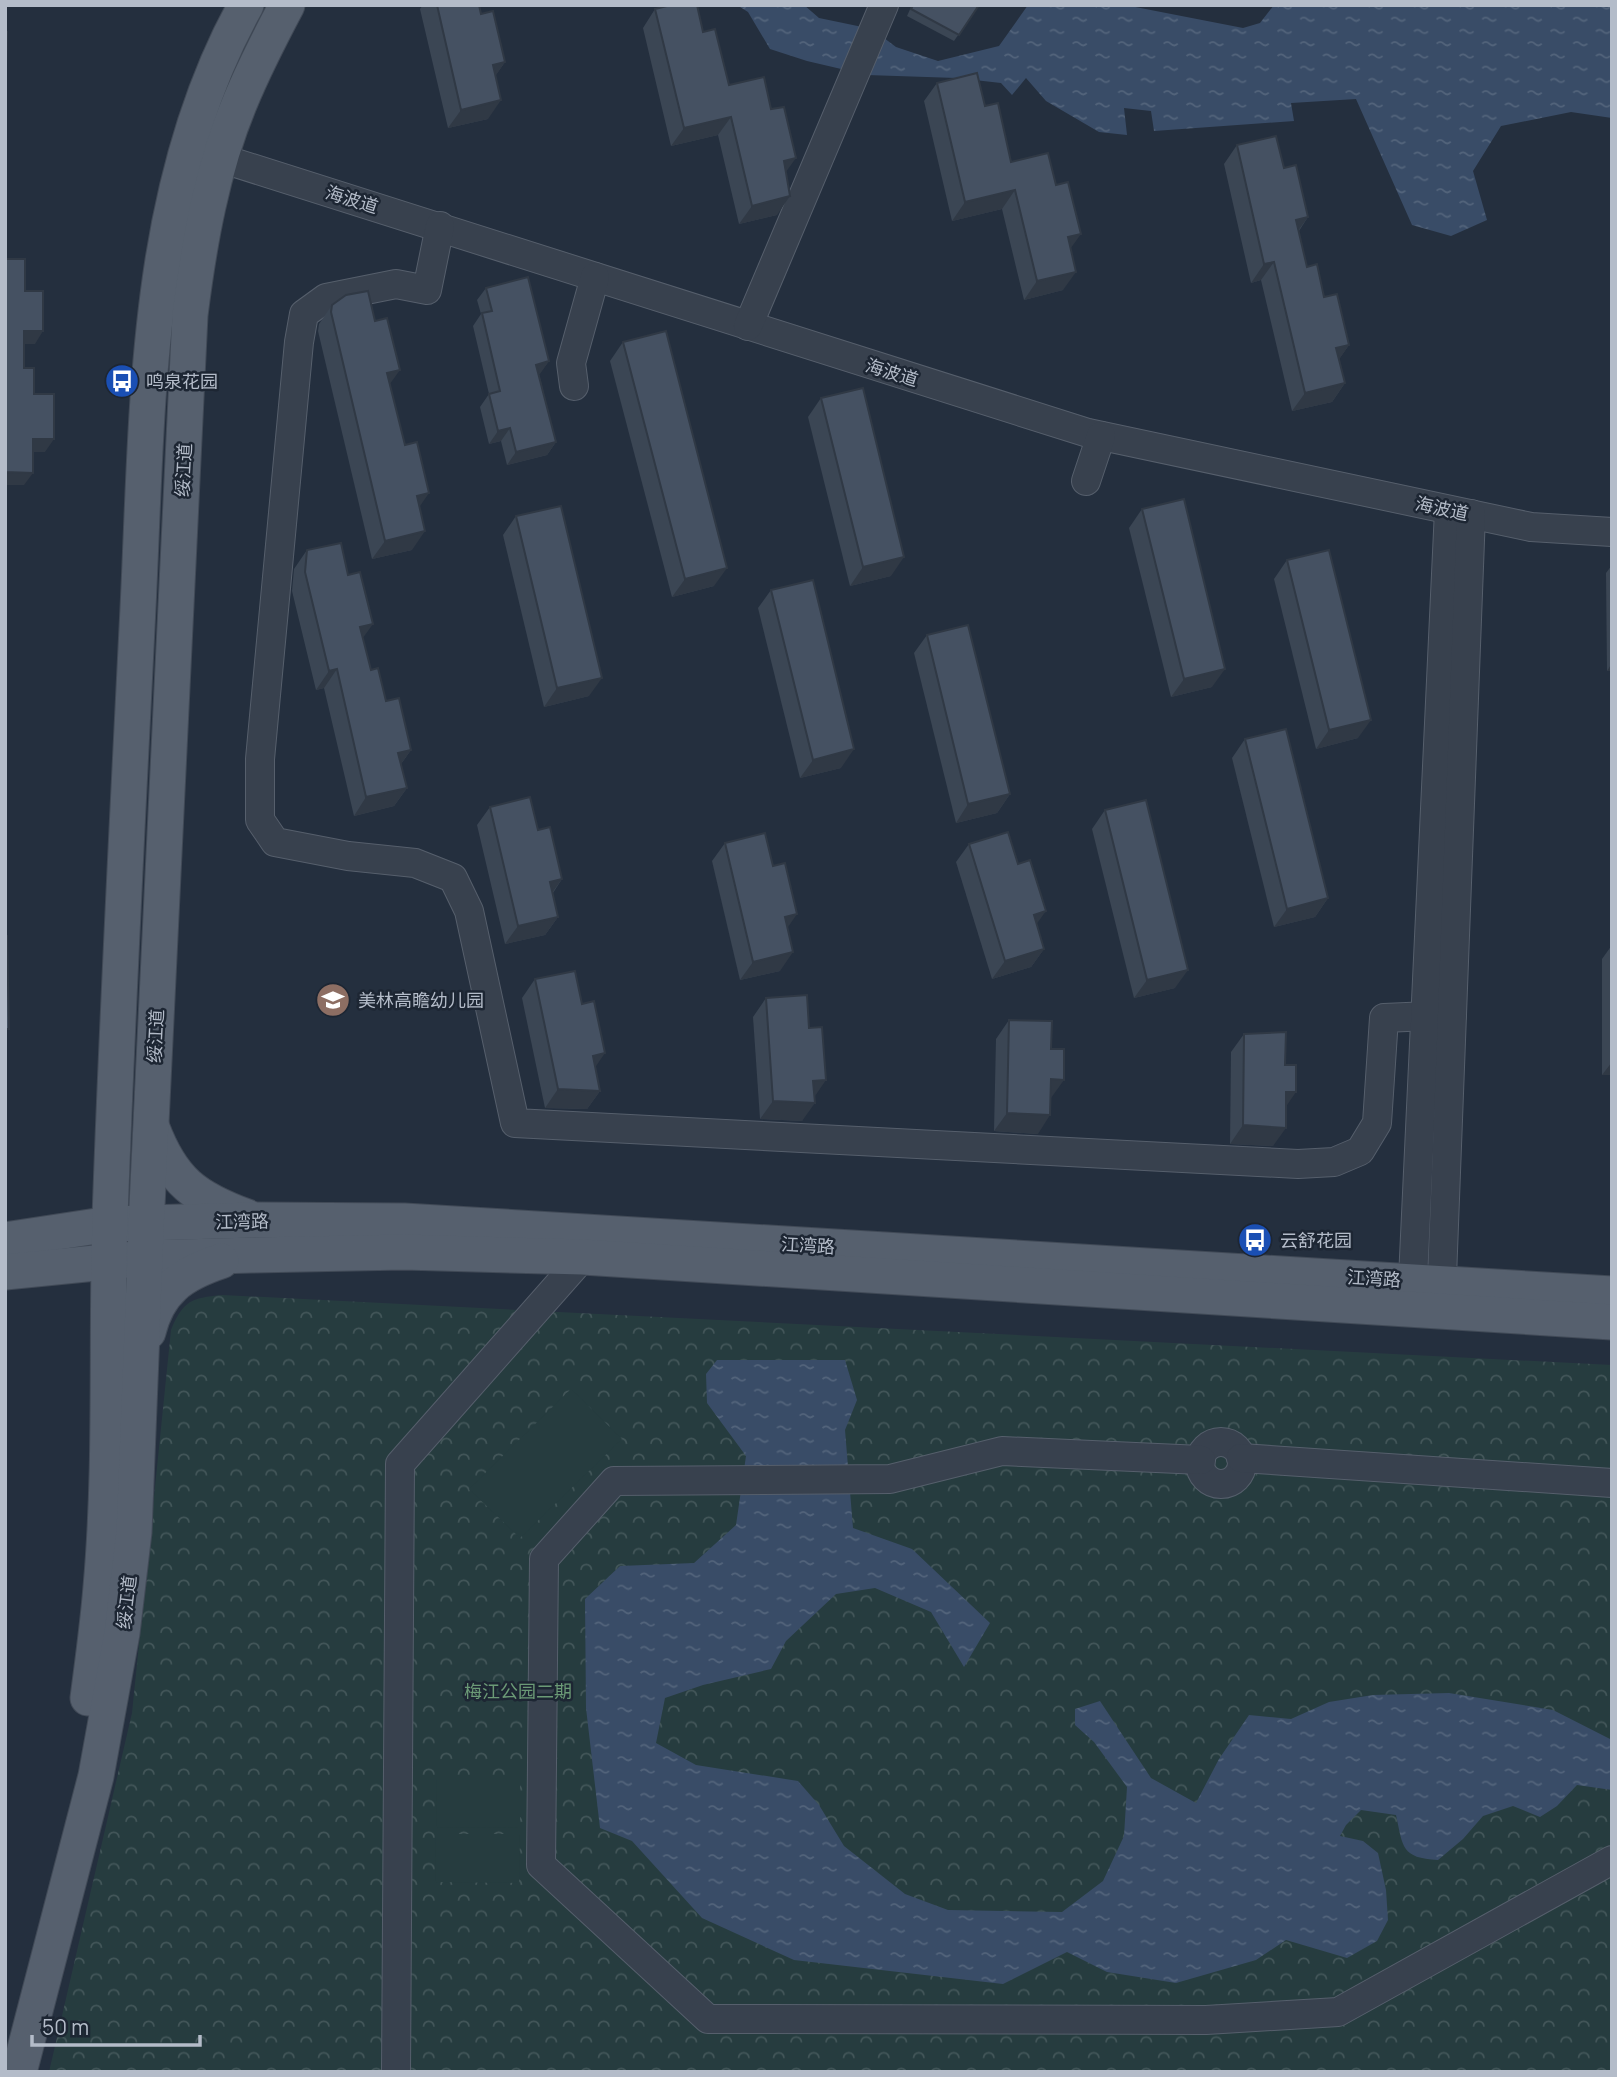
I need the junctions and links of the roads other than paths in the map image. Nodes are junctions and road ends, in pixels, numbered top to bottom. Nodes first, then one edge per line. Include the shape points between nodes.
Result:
1 (246, 5) edge
2 (287, 5) edge
3 (884, 6) edge
4 (205, 153) junction
5 (440, 226) junction
6 (595, 277) junction
7 (748, 327) junction
8 (574, 386) dead end
9 (1101, 436) junction
10 (1086, 481) dead end
11 (1460, 512) junction
12 (1612, 532) edge
13 (1439, 1016) junction
14 (151, 1125) junction
15 (114, 1126) junction
16 (254, 1220) junction
17 (162, 1222) junction
18 (110, 1224) junction
19 (5, 1240) edge
20 (252, 1255) junction
21 (583, 1257) junction
22 (111, 1261) junction
23 (150, 1262) junction
24 (5, 1272) edge
25 (1612, 1294) edge
26 (1427, 1296) junction
27 (1612, 1322) edge
28 (126, 1352) junction
29 (1612, 1483) edge
30 (1612, 1860) edge
31 (5, 2030) edge
32 (19, 2072) edge
33 (396, 2072) edge

1 - 4 main road, 绥江道 via 203,100
2 - 4 main road, 绥江道 via 239,103
3 - 7 street
4 - 5 street, 海波道
4 - 14 main road, 绥江道 via 205,218 190,315
4 - 15 main road, 绥江道 via 168,229 155,312
5 - 6 street, 海波道
5 - 13 street via 426,290 384,286 326,298 304,314 260,759 260,820 275,842 415,863 453,878 469,911 515,1123 1298,1164 1334,1162 1360,1151 1377,1123 1384,1018
6 - 7 street, 海波道
6 - 8 street via 571,363
7 - 9 street, 海波道
9 - 10 street
9 - 11 street, 海波道
11 - 12 street, 海波道 via 1531,527
11 - 13 street
13 - 26 street
14 - 16 main road via 160,1150 182,1182 215,1204
14 - 17 main road, 绥江道
15 - 17 main road via 123,1157
15 - 18 main road, 绥江道
16 - 17 main road, 江湾路
16 - 26 main road, 江湾路 via 418,1221
17 - 18 main road, 江湾路
17 - 20 main road via 207,1244
17 - 23 main road, 绥江道
17 - 23 main road
18 - 19 main road, 江湾路
18 - 22 main road, 绥江道
20 - 21 main road, 江湾路 via 404,1252
20 - 23 main road, 江湾路
20 - 28 main road via 219,1261 178,1280
21 - 26 main road, 江湾路
21 - 33 street via 400,1464
22 - 23 main road, 江湾路
22 - 24 main road, 江湾路
22 - 28 main road, 绥江道
23 - 28 main road via 121,1313
25 - 26 main road, 江湾路
26 - 27 main road, 江湾路
28 - 31 main road, 绥江道 via 85,1719 72,1787
28 - 32 main road, 绥江道 via 134,1532 122,1633 93,1788
29 - 30 street via 1241,1458 1233,1447 1220,1443 1208,1448 1201,1460 1002,1451 890,1479 614,1481 544,1559 541,1865 708,2019 1206,2020 1338,2012

